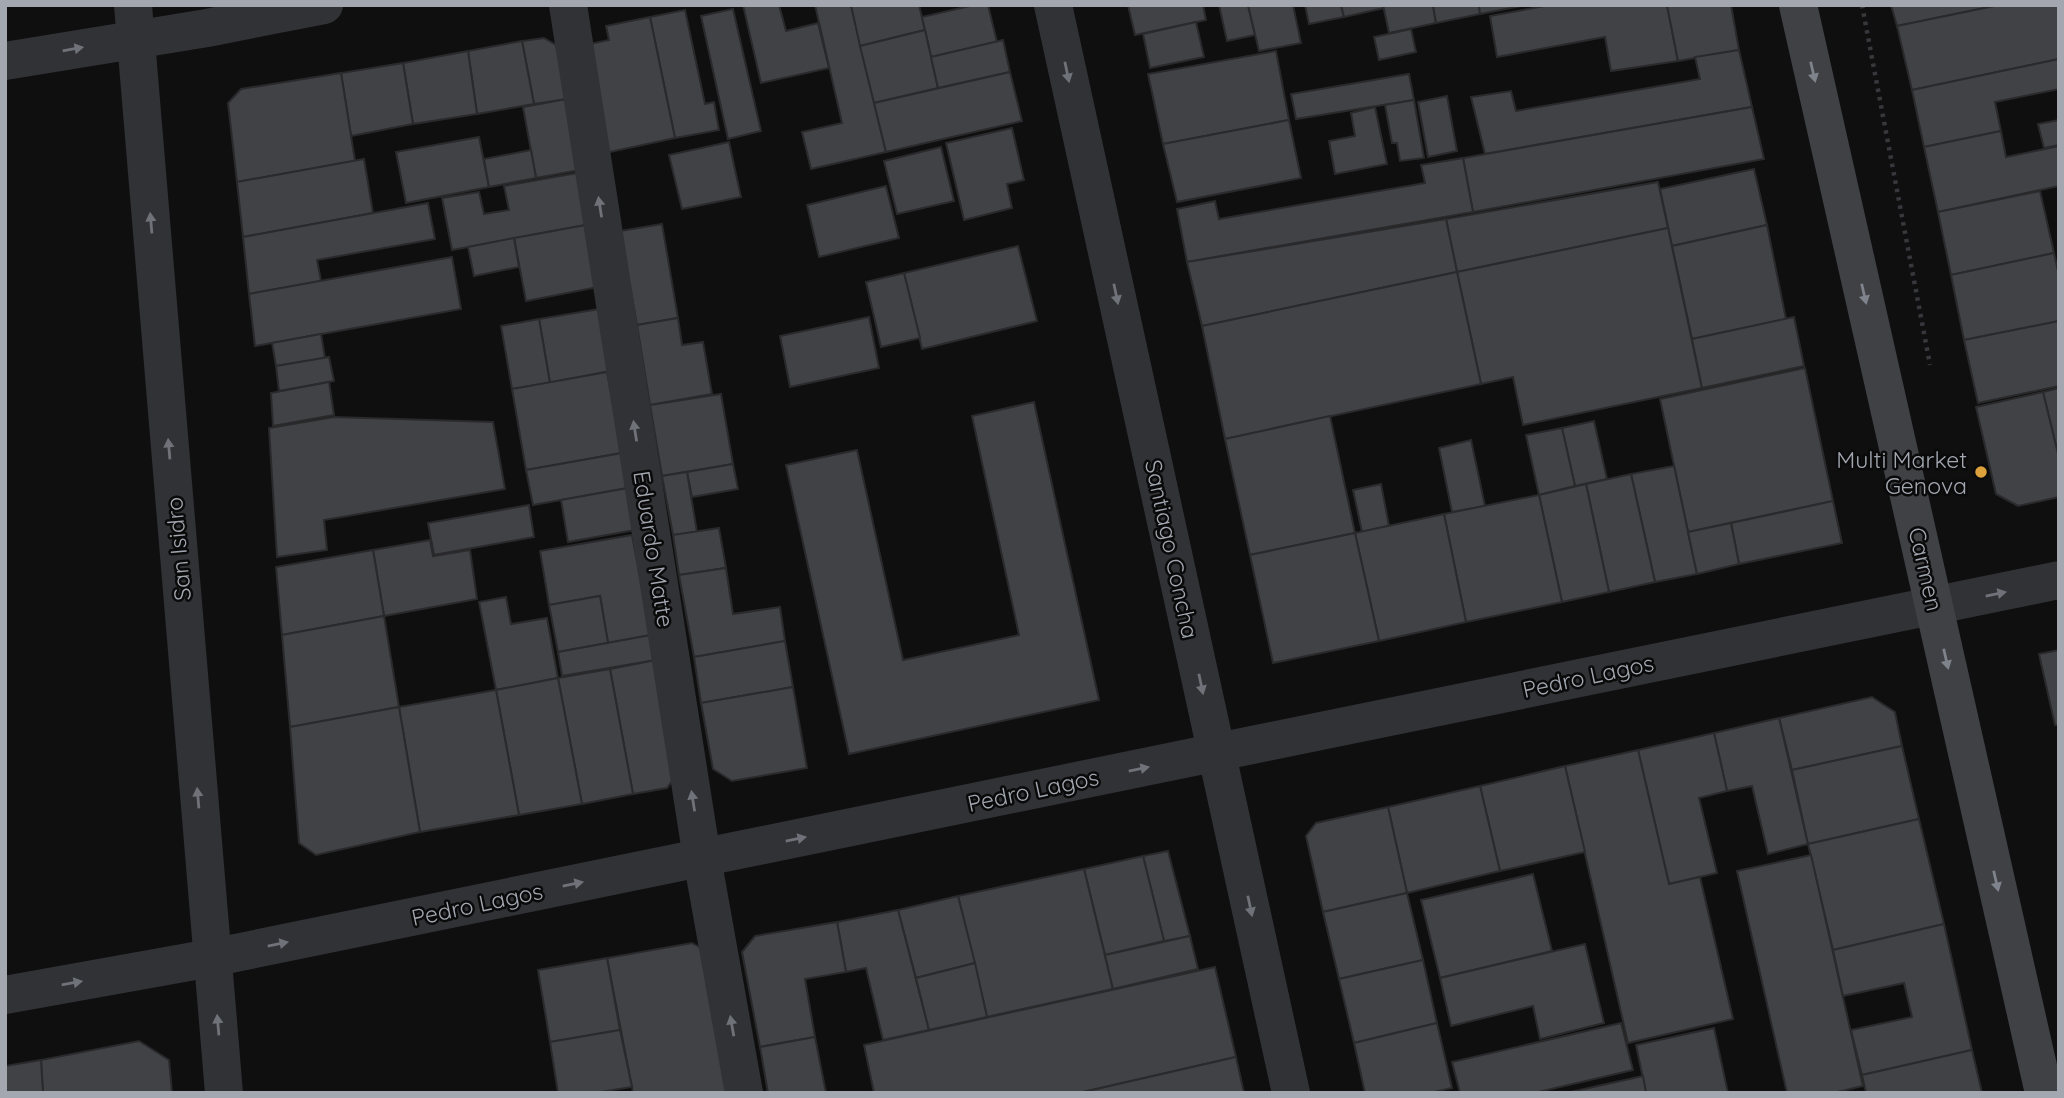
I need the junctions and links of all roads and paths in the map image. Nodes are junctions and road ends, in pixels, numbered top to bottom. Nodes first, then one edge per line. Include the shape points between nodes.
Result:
1 (324, 5) edge
2 (568, 5) edge
3 (1053, 5) edge
4 (1798, 5) edge
5 (134, 22) edge
6 (5, 61) edge
7 (2059, 580) edge
8 (1934, 605) junction
9 (1217, 753) junction
10 (702, 858) junction
11 (211, 958) junction
12 (5, 995) edge
13 (224, 1093) edge
14 (744, 1093) edge
15 (1291, 1093) edge
16 (2044, 1093) edge

1 - 5 street
10 -> 2 street, Eduardo Matte
3 -> 9 street, Santiago Concha
4 -> 8 main road, Carmen
6 -> 5 street
11 -> 5 street, San Isidro
8 -> 7 street, Pedro Lagos
8 - 9 street, Pedro Lagos
8 -> 16 main road, Carmen
10 -> 9 street, Pedro Lagos
9 -> 15 street, Santiago Concha
11 -> 10 street, Pedro Lagos
14 -> 10 street, Eduardo Matte
12 -> 11 street, Pedro Lagos
13 -> 11 street, San Isidro

